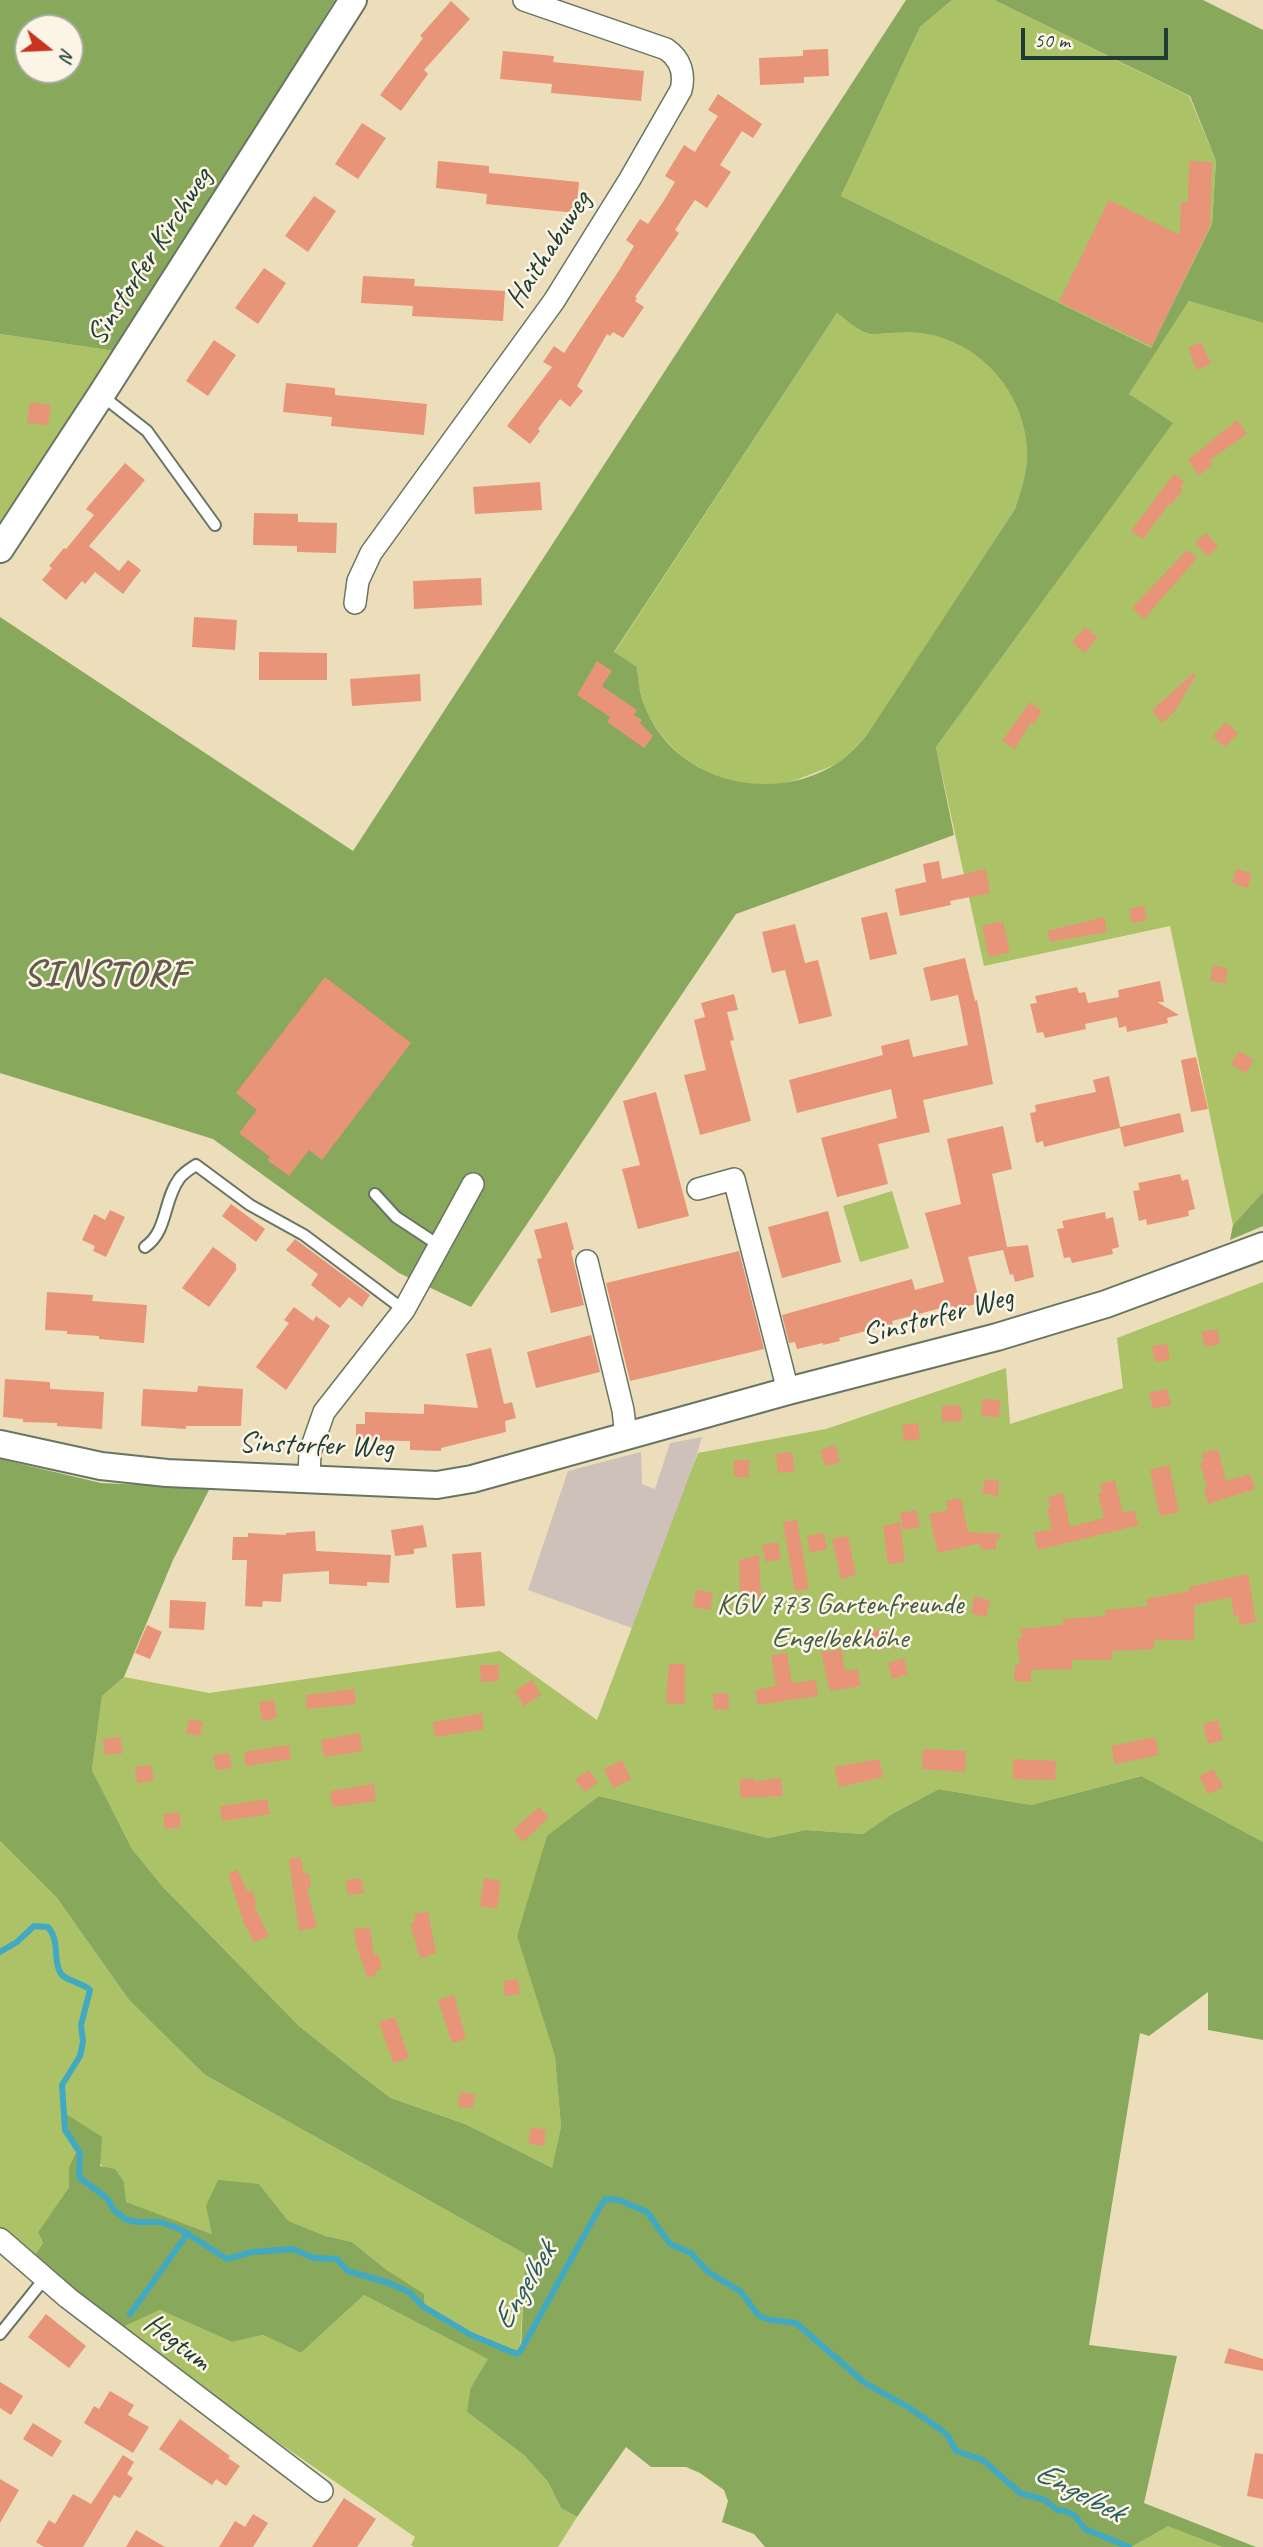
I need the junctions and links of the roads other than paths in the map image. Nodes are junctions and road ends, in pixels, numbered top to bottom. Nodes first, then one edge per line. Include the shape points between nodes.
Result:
1 (353, 0) edge
2 (524, 0) edge
3 (553, 5) edge
4 (101, 395) junction
5 (215, 525) dead end
6 (0, 549) edge
7 (355, 603) dead end
8 (473, 1184) dead end
9 (698, 1189) dead end
10 (375, 1194) dead end
11 (440, 1246) junction
12 (1263, 1246) edge
13 (145, 1247) dead end
14 (587, 1261) dead end
15 (404, 1310) junction
16 (788, 1391) junction
17 (626, 1436) junction
18 (0, 1444) edge
19 (309, 1478) junction
20 (0, 2239) edge
21 (45, 2278) junction
22 (0, 2334) edge
23 (322, 2491) dead end

1 - 4 street, Sinstorfer Kirchweg
2 - 3 street, Haithabuweg
3 - 7 street, Haithabuweg via 672,53 682,72 679,97 554,301 371,553 358,581
4 - 5 lane via 147,431
4 - 6 street, Sinstorfer Kirchweg
8 - 11 street
9 - 16 street via 734,1179
10 - 11 lane via 396,1217
11 - 15 street
12 - 16 street, Sinstorfer Weg via 1009,1334
13 - 15 lane via 160,1231 180,1176 196,1165 250,1205 304,1235
14 - 17 street
15 - 19 street via 324,1412 310,1452
16 - 17 street, Sinstorfer Weg
17 - 19 street, Sinstorfer Weg via 437,1485
18 - 19 street, Sinstorfer Weg via 101,1466 155,1472
20 - 21 street, Hegtum
21 - 22 lane
21 - 23 street, Hegtum

